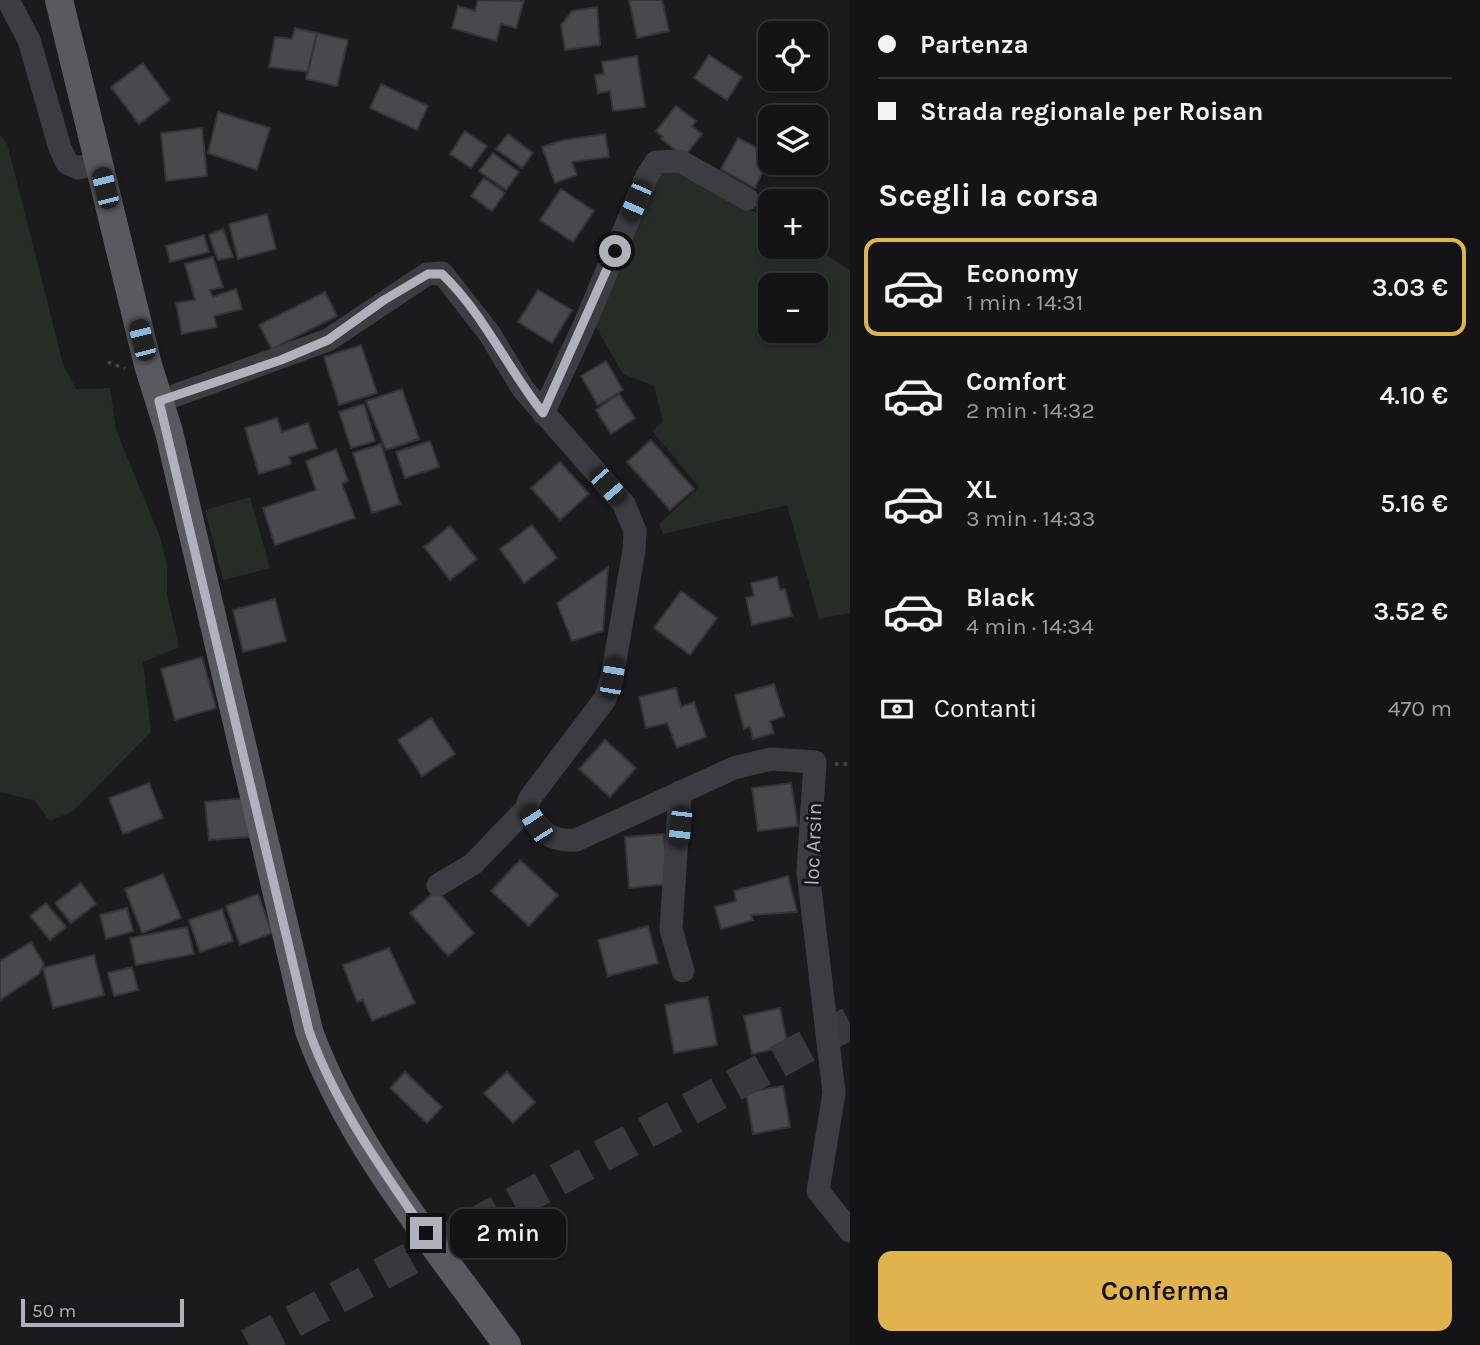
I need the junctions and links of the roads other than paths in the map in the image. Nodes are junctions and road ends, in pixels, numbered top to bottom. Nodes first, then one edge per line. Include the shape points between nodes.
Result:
1 (8, 0) edge
2 (59, 0) edge
3 (99, 163) junction
4 (747, 199) dead end
5 (159, 401) junction
6 (543, 413) junction
7 (680, 792) junction
8 (526, 809) junction
9 (438, 886) dead end
10 (683, 971) dead end
11 (850, 1231) edge
12 (507, 1345) edge

1 - 3 street via 29,40 68,163 78,168
2 - 3 main road
3 - 5 main road
4 - 6 street via 680,161 656,162
5 - 6 street via 328,340 428,274 442,274
5 - 12 main road via 296,984 325,1076 351,1123
6 - 8 street via 624,504 633,520 635,541 605,699
7 - 8 street, loc Arsin via 576,841 547,837
7 - 10 street via 671,929
7 - 11 street, loc Arsin via 734,768 771,759 815,762 808,871 834,1093 818,1191
8 - 9 street via 472,864

